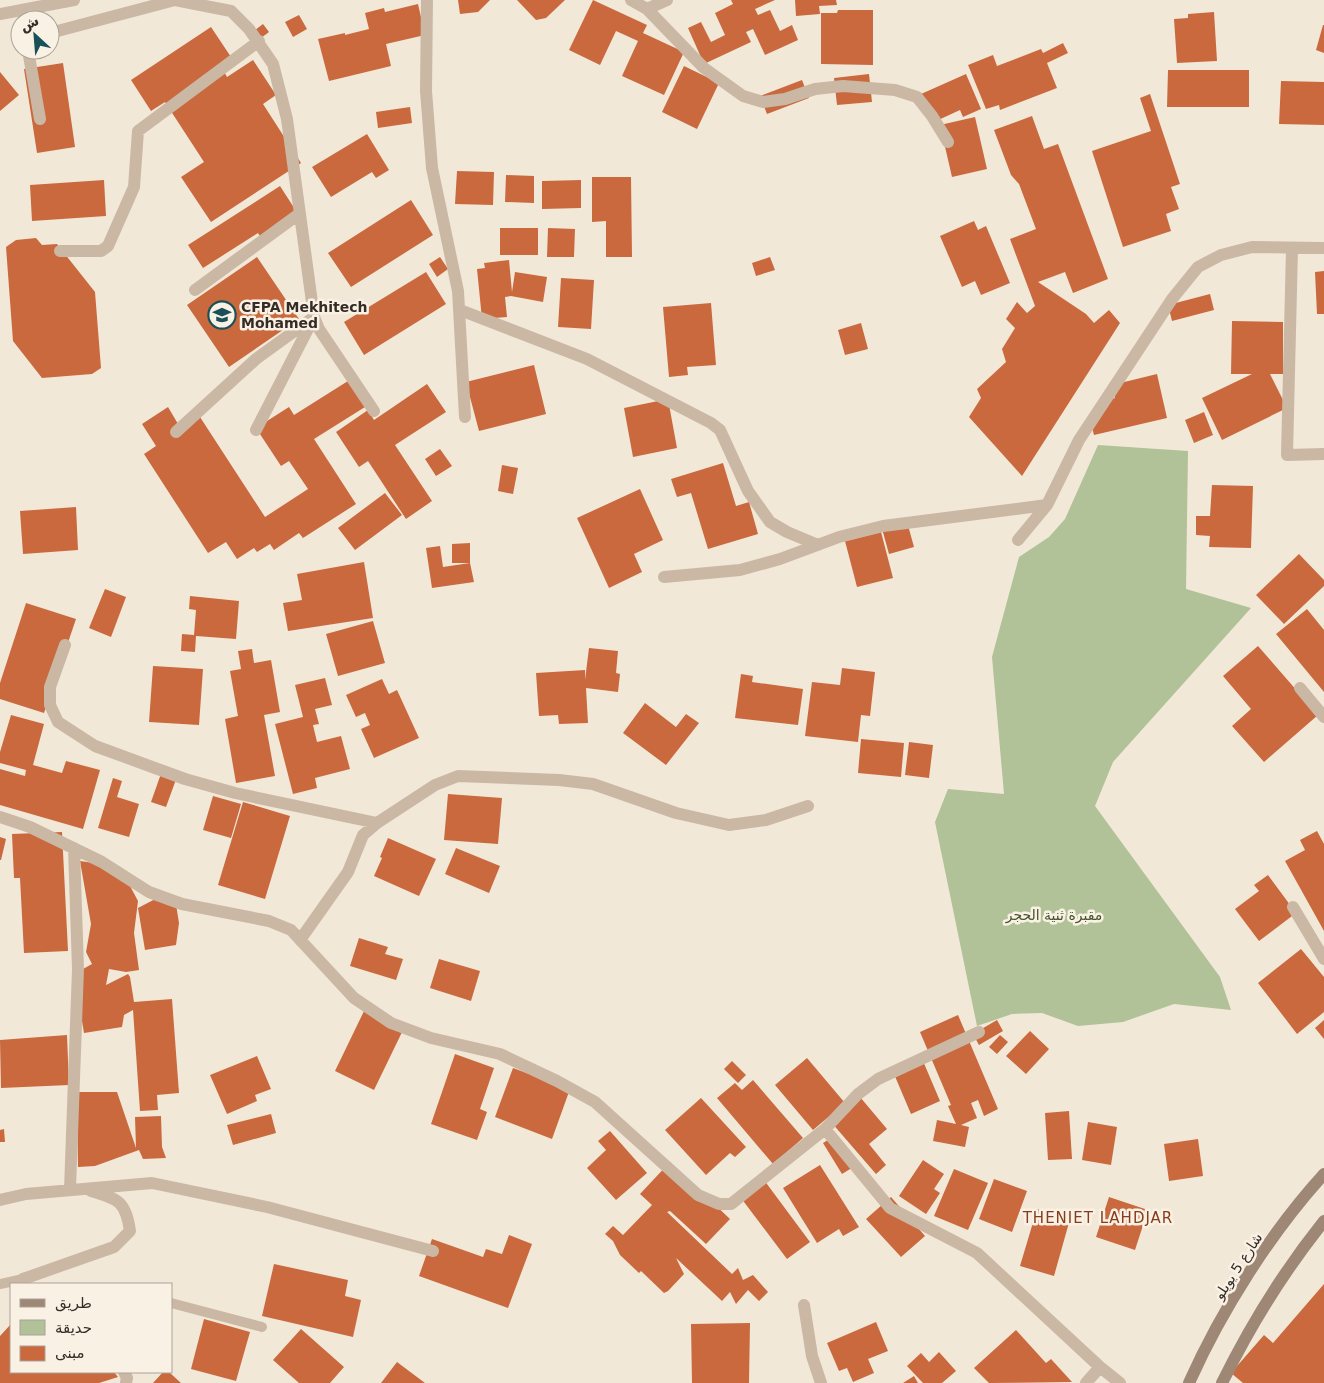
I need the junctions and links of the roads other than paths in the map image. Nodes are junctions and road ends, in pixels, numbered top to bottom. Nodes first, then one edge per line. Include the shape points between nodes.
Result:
1 (74, 0) edge
2 (175, 0) edge
3 (427, 0) edge
4 (631, 0) edge
5 (668, 0) edge
6 (647, 9) junction
7 (0, 14) edge
8 (60, 30) edge
9 (259, 41) junction
10 (30, 60) edge
11 (40, 119) dead end
12 (948, 142) dead end
13 (300, 214) junction
14 (1292, 248) junction
15 (1324, 248) edge
16 (60, 251) dead end
17 (195, 290) dead end
18 (460, 310) junction
19 (314, 317) junction
20 (374, 411) dead end
21 (465, 417) dead end
22 (256, 430) dead end
23 (176, 432) dead end
24 (1324, 454) edge
25 (1047, 505) junction
26 (1018, 540) dead end
27 (818, 545) junction
28 (664, 577) dead end
29 (65, 645) dead end
30 (1300, 688) dead end
31 (1324, 717) edge
32 (808, 806) dead end
33 (0, 817) edge
34 (377, 823) junction
35 (74, 848) junction
36 (1293, 907) dead end
37 (300, 940) junction
38 (1324, 959) edge
39 (979, 1032) dead end
40 (825, 1129) junction
41 (1324, 1174) edge
42 (76, 1189) junction
43 (0, 1200) edge
44 (1324, 1221) edge
45 (433, 1251) dead end
46 (21, 1282) edge
47 (172, 1303) edge
48 (804, 1305) dead end
49 (262, 1327) dead end
50 (1100, 1367) junction
51 (821, 1383) edge
52 (1086, 1383) edge
53 (1120, 1383) edge
54 (1189, 1383) edge
55 (1222, 1383) edge

1 - 7 street
2 - 8 street
2 - 9 street via 231,11
3 - 18 street via 426,91 432,168
4 - 6 street
5 - 6 street
6 - 12 street via 704,68 743,96 763,102 815,89 843,86 895,90 917,97
9 - 13 street via 273,64 286,119
9 - 16 street via 138,132 134,186 108,246 101,251
10 - 11 street
13 - 17 street
13 - 19 street
14 - 15 street
14 - 24 street via 1288,455
14 - 25 street via 1252,247 1222,254 1198,268 1172,299 1079,440
18 - 21 street
18 - 27 street via 587,359 711,423 720,430 748,491 770,522
19 - 20 street
19 - 22 street
19 - 23 street via 256,359
25 - 26 street
25 - 27 street via 883,526
27 - 28 street via 740,570
29 - 34 street via 50,687 50,705 58,722 96,746 227,791
30 - 31 street
32 - 34 street via 766,820 729,825 676,813 592,784 458,776 435,785
33 - 35 street via 30,826
34 - 37 street via 363,836 348,872
35 - 37 street via 149,892 182,904 269,921 291,930
35 - 42 street via 78,969
36 - 38 street
37 - 40 street via 354,998 391,1023 430,1038 500,1054 557,1080 595,1102 698,1195 719,1204 731,1204
39 - 40 street via 878,1079 858,1094
40 - 50 street via 890,1208 977,1253
41 - 54 main road, شارع 5 يويلو via 1251,1270
42 - 43 street
42 - 45 street via 152,1183 268,1207
42 - 46 street via 114,1197 127,1212 130,1231 114,1247
44 - 55 main road via 1270,1296
47 - 49 lane
48 - 51 street via 812,1356
50 - 52 street
50 - 53 street

